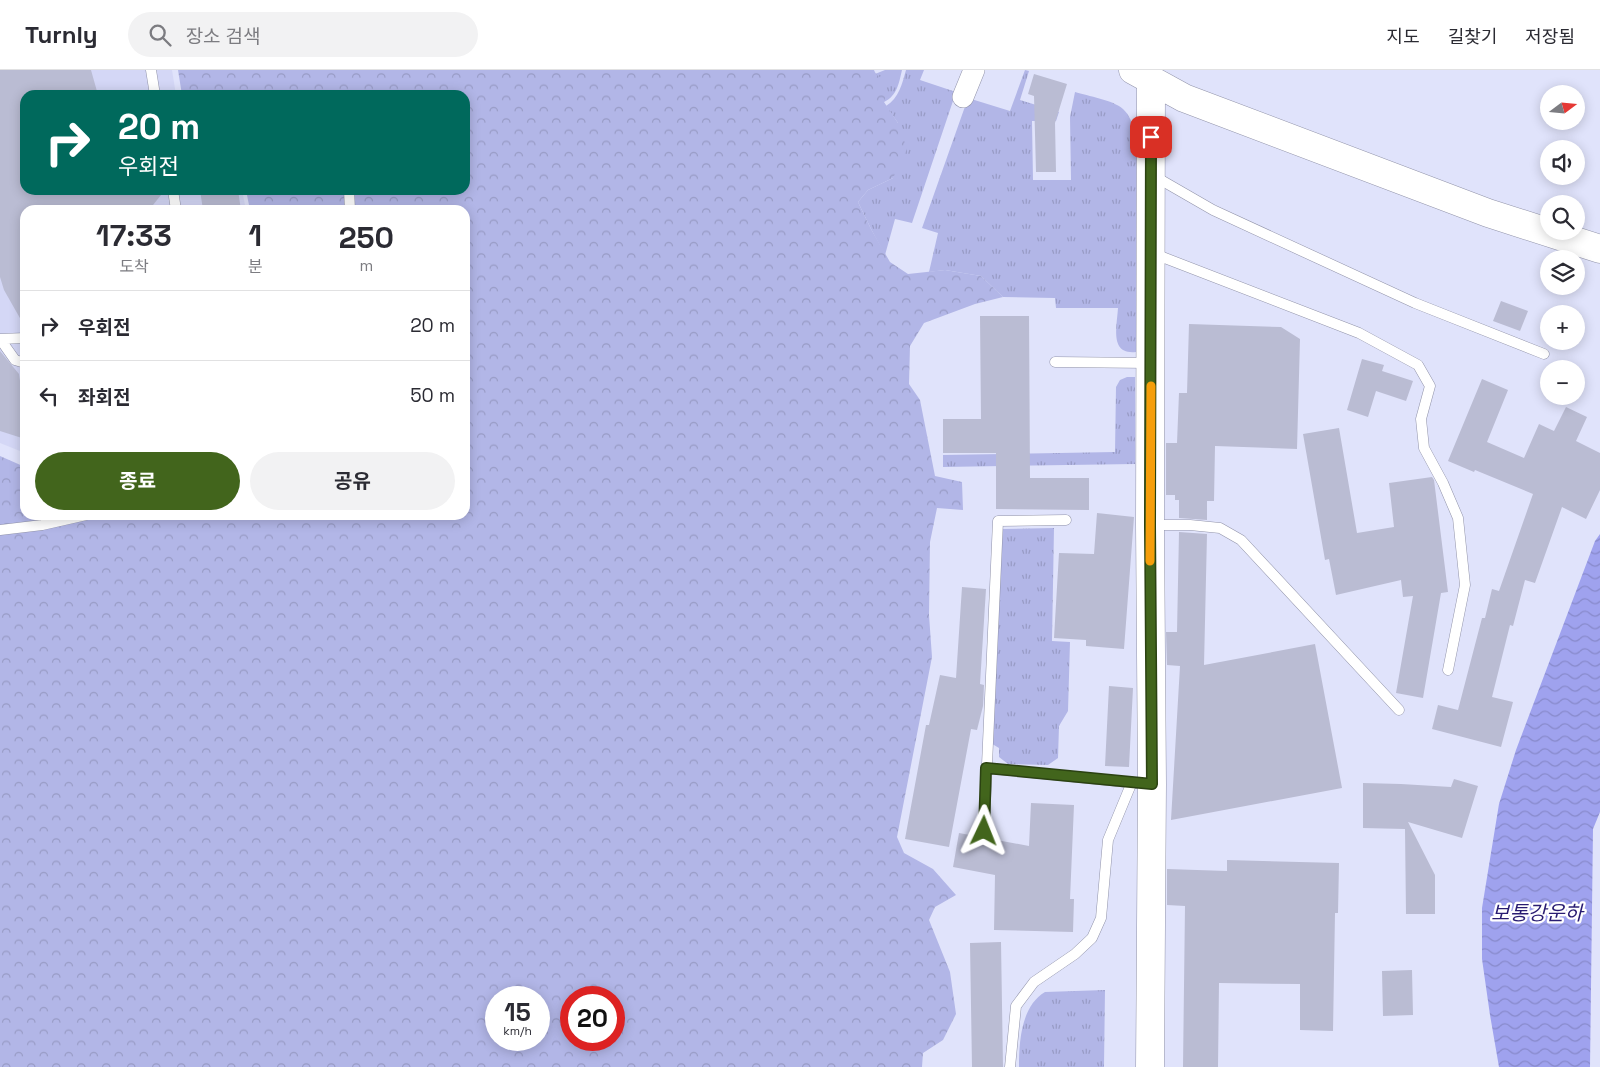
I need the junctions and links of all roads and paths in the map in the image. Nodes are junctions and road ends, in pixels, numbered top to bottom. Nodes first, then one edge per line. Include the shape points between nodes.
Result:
1 (151, 70) edge
2 (974, 70) edge
3 (1142, 75) edge
4 (154, 90) edge
5 (963, 97) dead end
6 (1151, 174) junction
7 (1600, 249) edge
8 (1151, 253) junction
9 (20, 338) edge
10 (0, 339) edge
11 (1544, 354) dead end
12 (20, 362) edge
13 (1055, 362) dead end
14 (1151, 364) junction
15 (64, 520) edge
16 (1066, 520) dead end
17 (1150, 525) junction
18 (0, 530) edge
19 (1448, 670) dead end
20 (1399, 710) dead end
21 (986, 768) junction
22 (1142, 783) junction
23 (984, 831) dead end
24 (1010, 1067) edge
25 (1150, 1067) edge

1 - 4 lane
2 - 5 street
3 - 6 street
3 - 7 street via 1184,98 1470,206
6 - 8 street
6 - 11 lane via 1213,210 1415,303
8 - 14 street
8 - 19 lane via 1360,333 1418,365 1430,386 1420,419 1424,448 1458,518 1465,586
9 - 10 lane
10 - 12 lane via 15,360
13 - 14 lane
14 - 17 street
15 - 18 lane
16 - 21 lane via 998,521
17 - 20 lane via 1220,528 1241,540
17 - 22 street
21 - 22 lane
21 - 23 lane
22 - 24 lane via 1108,840 1101,918 1092,938 1034,982 1016,1006
22 - 25 street

